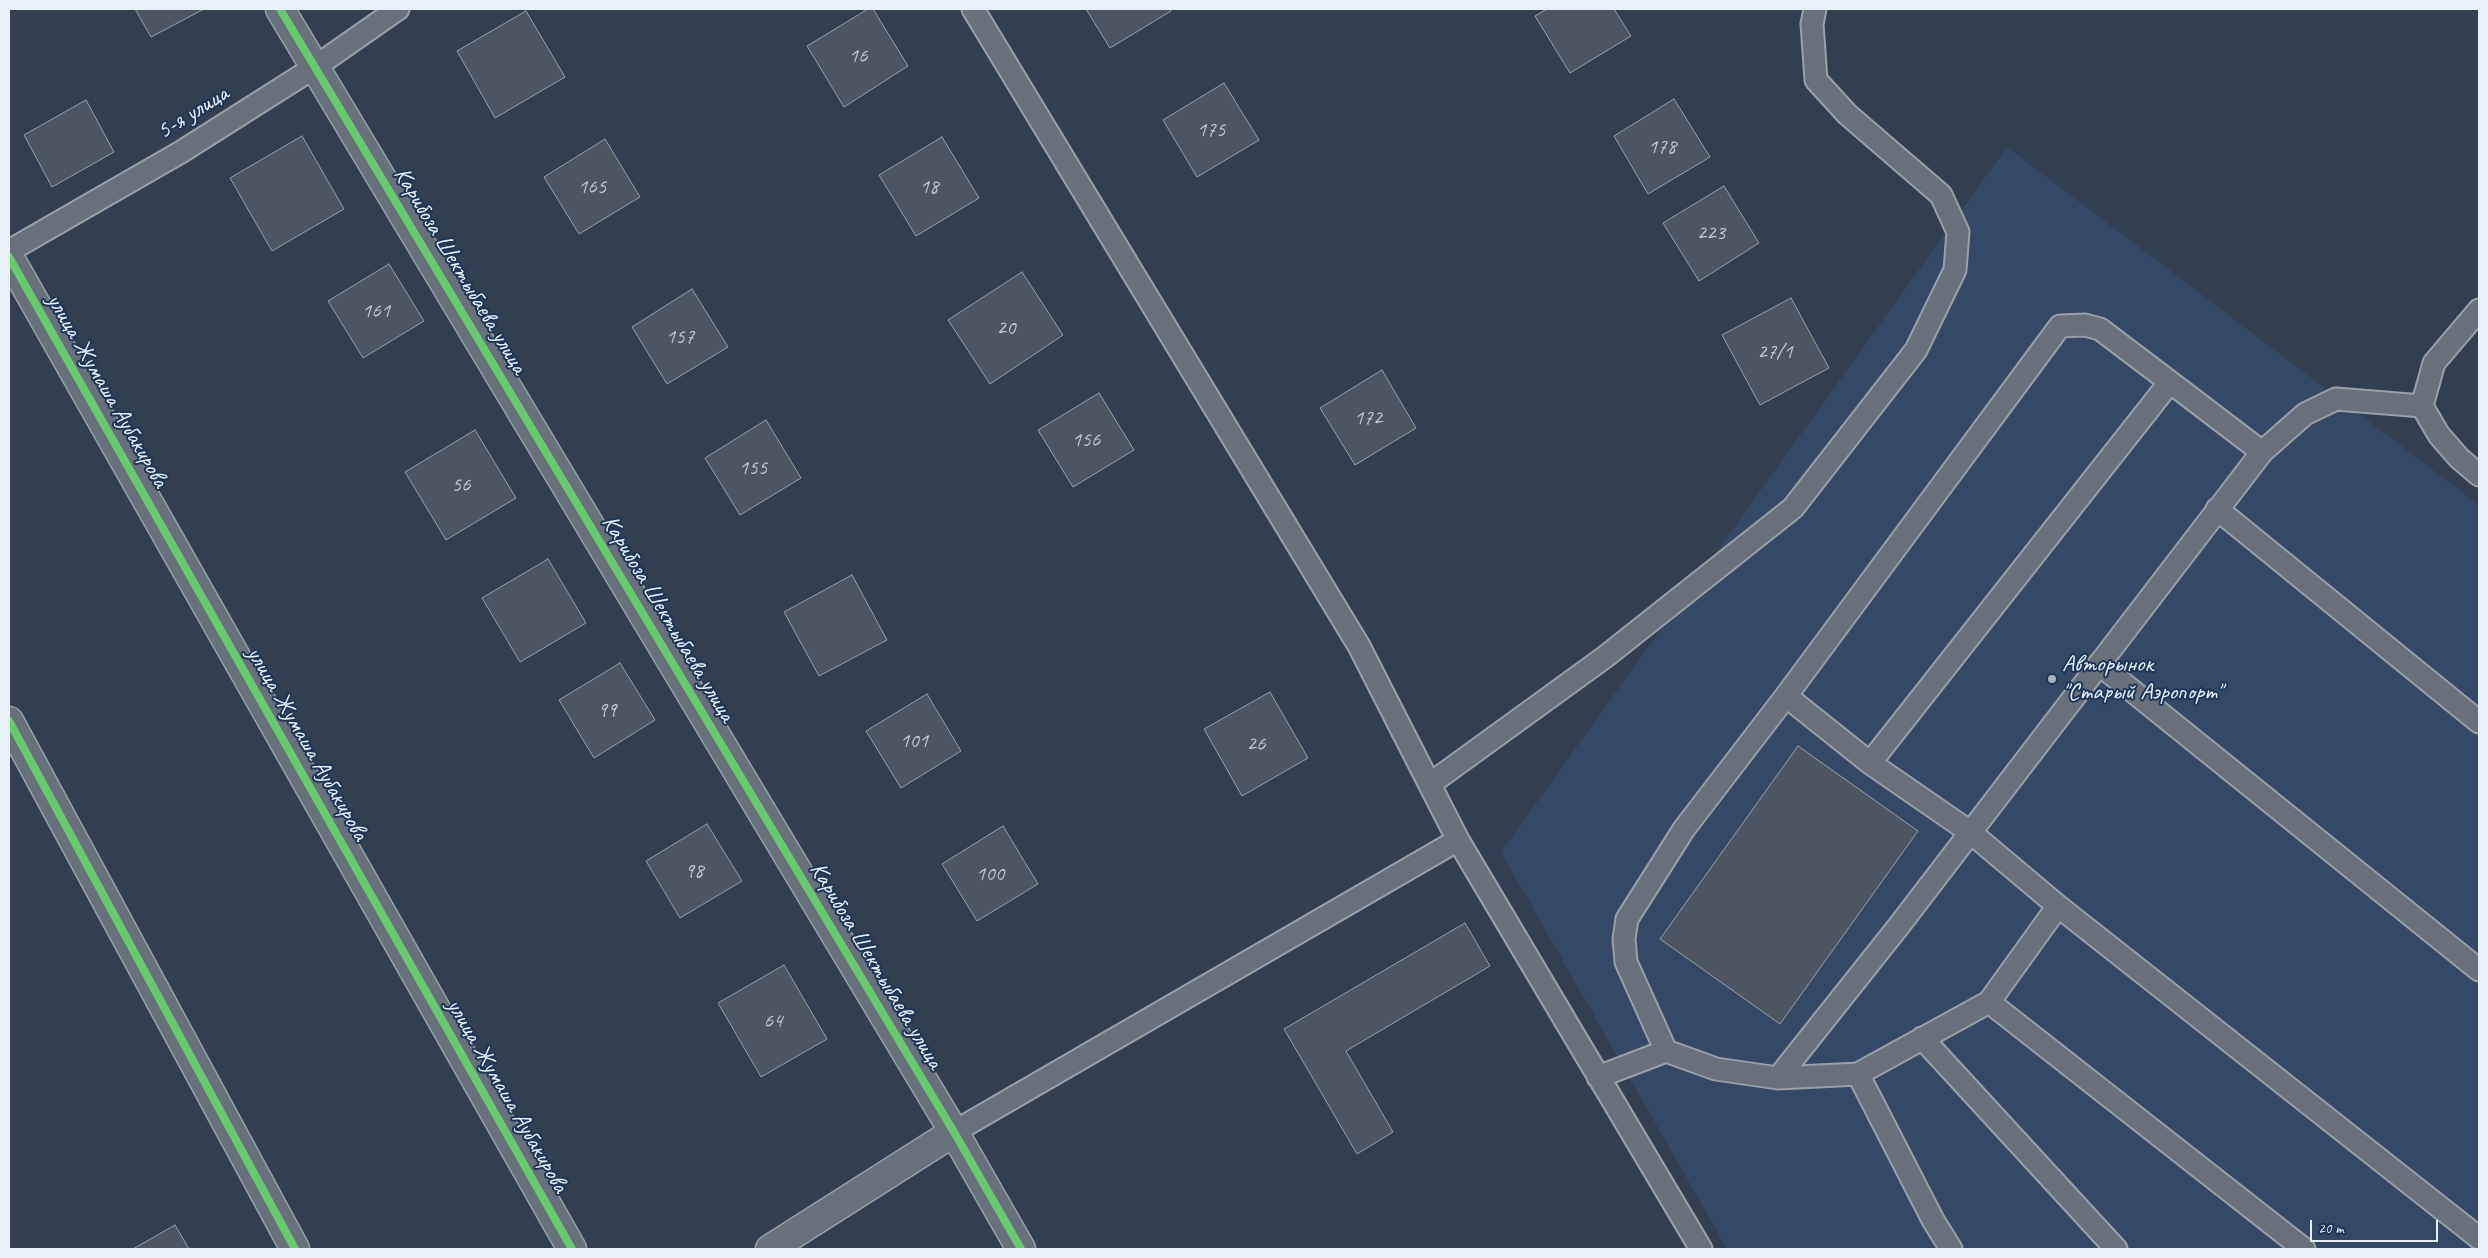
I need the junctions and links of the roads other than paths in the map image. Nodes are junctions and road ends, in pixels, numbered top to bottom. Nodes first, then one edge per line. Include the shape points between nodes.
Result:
1 (280, 9) edge
2 (398, 9) edge
3 (973, 9) edge
4 (1815, 9) edge
5 (315, 67) junction
6 (9, 251) edge
7 (9, 257) edge
8 (2479, 310) edge
9 (2170, 382) junction
10 (2422, 406) junction
11 (2262, 452) junction
12 (2479, 474) edge
13 (2217, 509) junction
14 (2099, 664) junction
15 (1786, 696) junction
16 (9, 721) edge
17 (2479, 722) edge
18 (1870, 762) junction
19 (1430, 784) junction
20 (1970, 832) junction
21 (1458, 840) junction
22 (2058, 906) junction
23 (2479, 970) edge
24 (1989, 1002) junction
25 (1922, 1038) junction
26 (1666, 1050) junction
27 (1858, 1074) junction
28 (1598, 1077) junction
29 (1778, 1078) junction
30 (954, 1132) junction
31 (2479, 1238) edge
32 (296, 1249) edge
33 (572, 1249) edge
34 (770, 1249) edge
35 (1021, 1249) edge
36 (1701, 1249) edge
37 (1951, 1249) edge
38 (2116, 1249) edge
39 (2304, 1249) edge

1 - 5 street, Карибоза Шектыбаева улица
2 - 5 lane, 5-я улица
3 - 19 lane via 1359,646
4 - 19 lane via 1812,24 1816,80 1847,114 1941,195 1958,232 1956,270 1916,350 1793,508 1605,657
5 - 6 lane, 5-я улица via 181,152
5 - 30 street, Карибоза Шектыбаева улица
7 - 33 street, улица Жумаша Аубакирова
8 - 10 lane via 2434,363
9 - 11 lane
9 - 15 lane via 2100,329 2085,325 2060,326
9 - 18 lane
10 - 11 lane via 2336,399 2305,414
10 - 12 lane via 2444,441
11 - 13 lane
13 - 14 lane
13 - 17 lane
14 - 20 lane
14 - 23 lane
15 - 18 lane
15 - 26 lane via 1684,829 1627,919 1624,939 1626,962
16 - 32 street
18 - 20 lane
19 - 21 lane
20 - 22 lane
20 - 29 lane
21 - 28 lane
21 - 30 lane
22 - 24 lane
22 - 31 lane
24 - 25 lane
24 - 39 lane
25 - 27 lane
25 - 38 lane
26 - 28 lane
26 - 29 lane via 1716,1069
27 - 29 lane
27 - 37 lane
28 - 36 lane
30 - 34 street
30 - 35 street, Карибоза Шектыбаева улица

